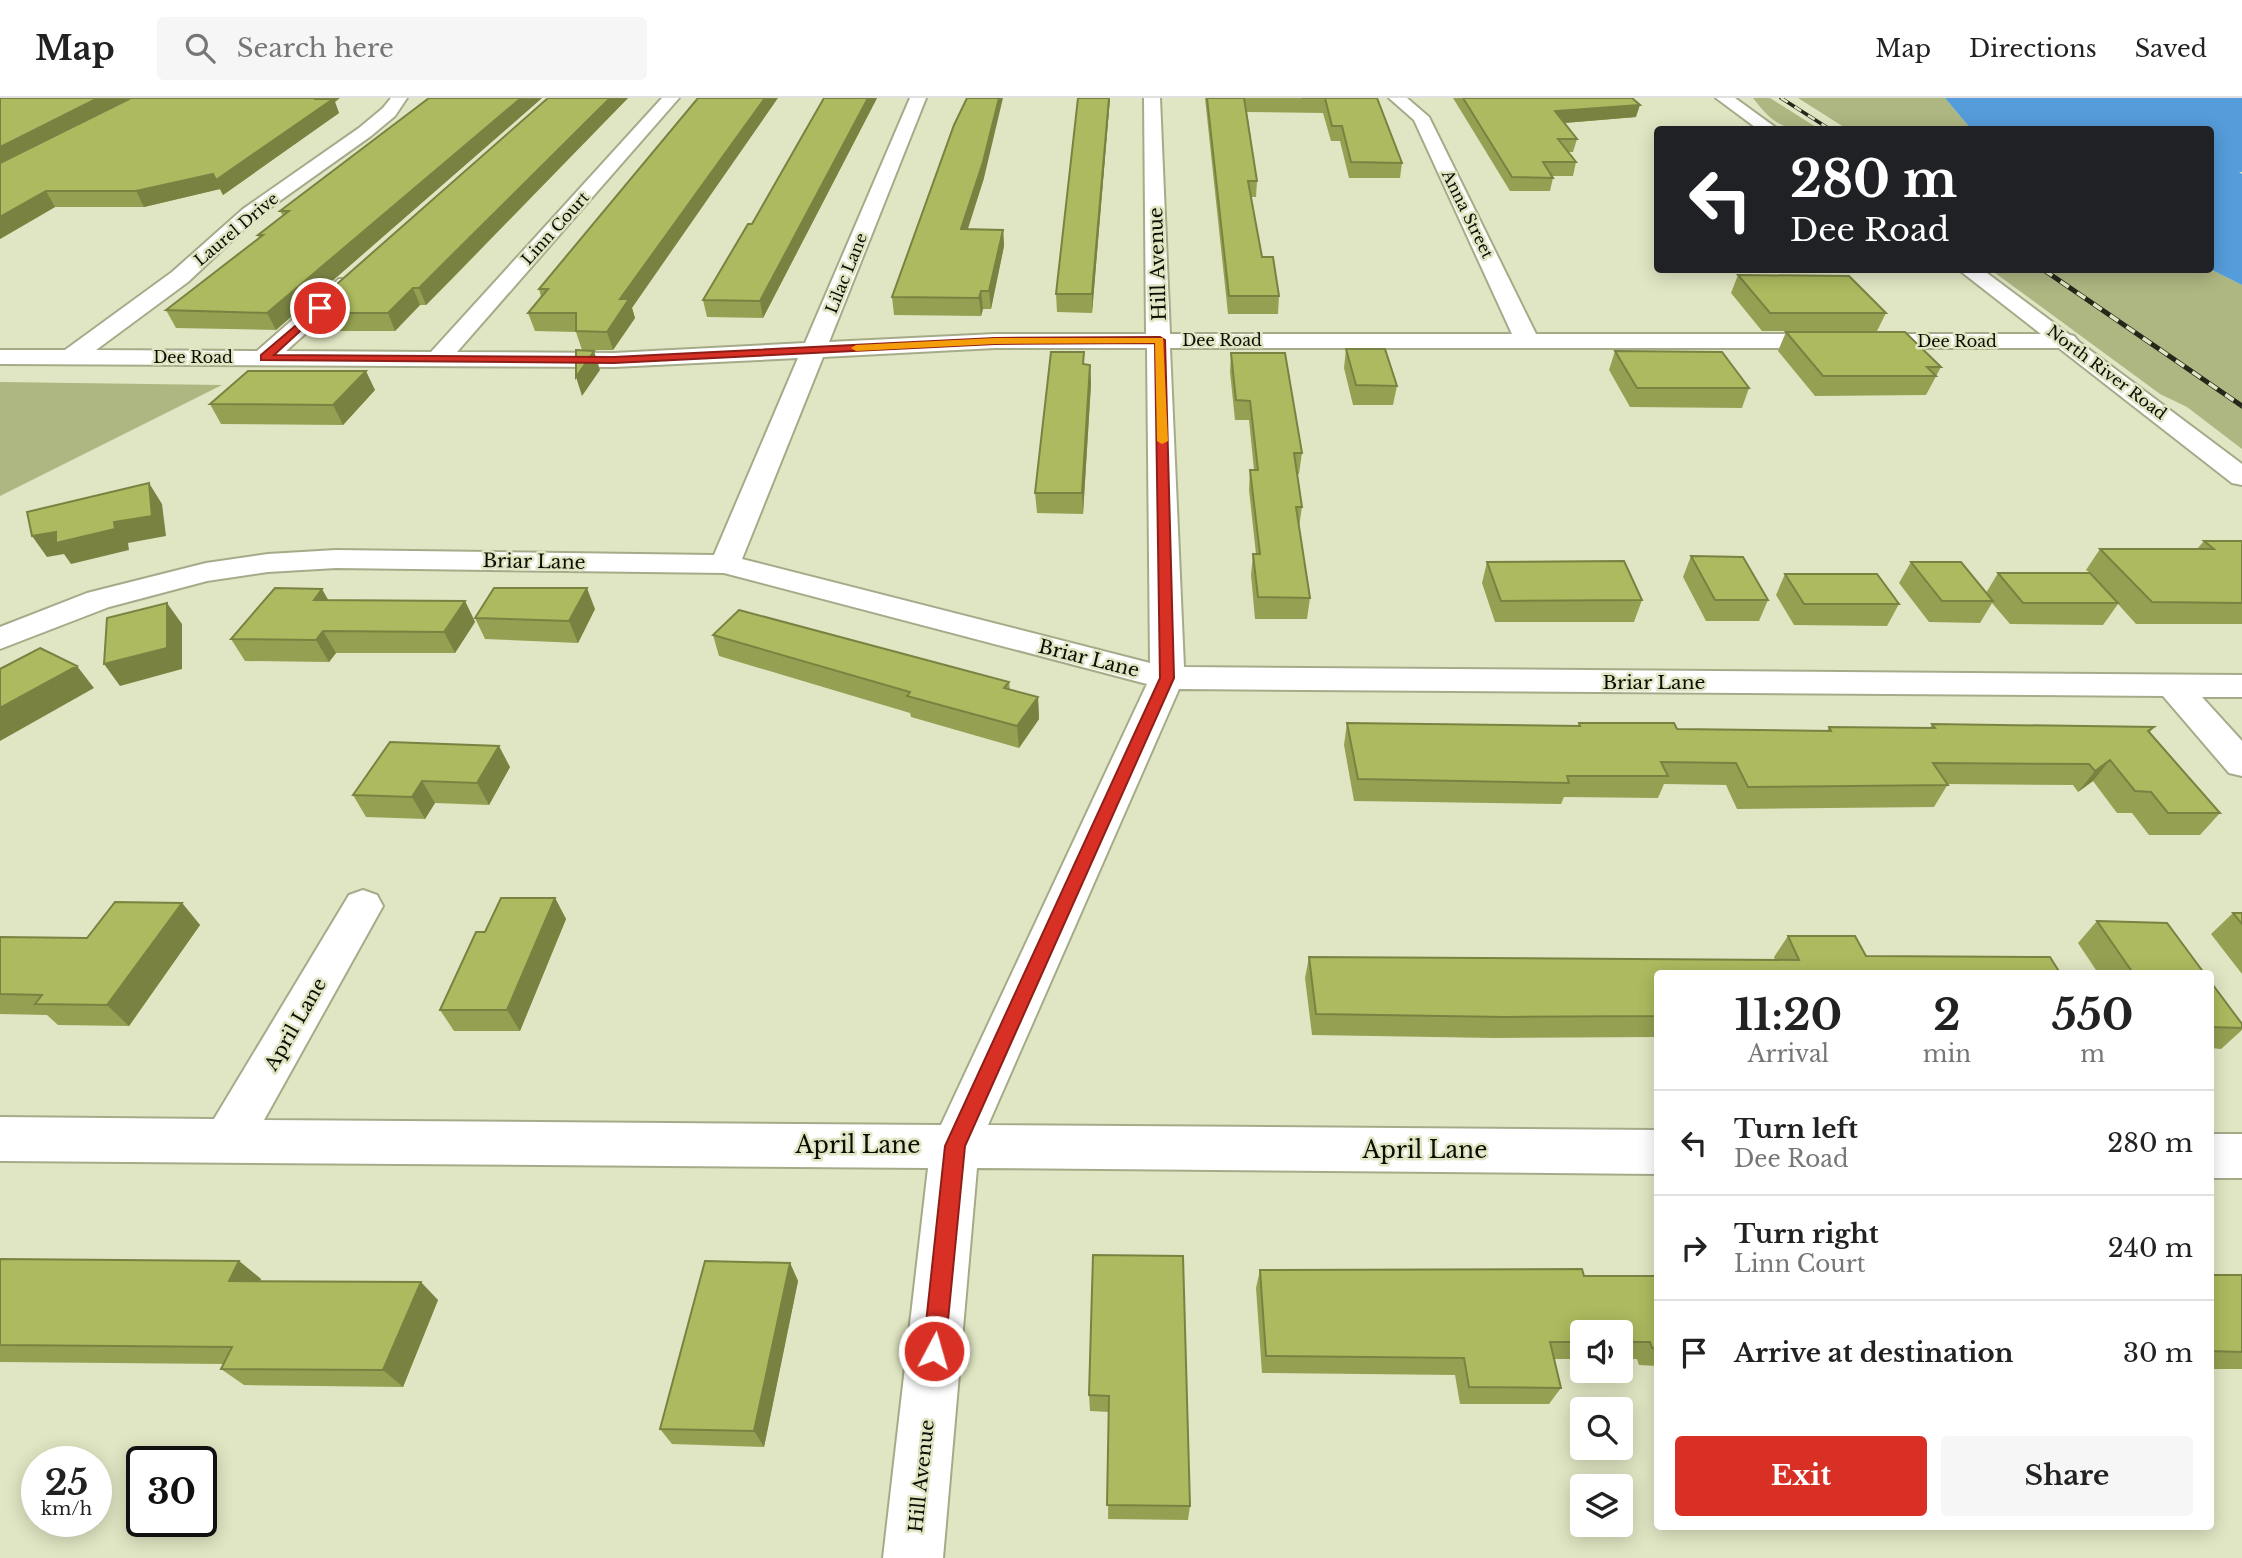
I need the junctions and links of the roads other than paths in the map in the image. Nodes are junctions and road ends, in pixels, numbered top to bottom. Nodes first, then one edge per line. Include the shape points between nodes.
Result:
1 (399, 98) edge
2 (671, 98) edge
3 (918, 98) edge
4 (1152, 98) edge
5 (1397, 98) edge
6 (1724, 98) edge
7 (1765, 126) edge
8 (362, 271) edge
9 (1974, 273) edge
10 (1160, 340) junction
11 (1527, 340) junction
12 (2066, 341) junction
13 (814, 351) junction
14 (0, 357) edge
15 (71, 357) junction
16 (265, 358) junction
17 (440, 358) junction
18 (2242, 477) edge
19 (725, 564) junction
20 (0, 639) edge
21 (1167, 678) junction
22 (2173, 686) junction
23 (2242, 686) edge
24 (2242, 764) edge
25 (363, 906) dead end
26 (0, 1139) edge
27 (227, 1142) junction
28 (955, 1146) junction
29 (1654, 1152) edge
30 (2214, 1156) edge
31 (2242, 1156) edge
32 (913, 1558) edge

1 - 15 street, Laurel Drive via 365,132 250,213 180,277
2 - 17 street, Linn Court
3 - 13 street, Lilac Lane
4 - 10 street, Hill Avenue
5 - 11 street, Anna Street via 1421,117
6 - 7 street
8 - 16 street
9 - 12 street, North River Road
10 - 11 street, Dee Road
10 - 13 street, Dee Road via 995,341
10 - 21 street, Hill Avenue
11 - 12 street, Dee Road
12 - 18 street, North River Road
13 - 17 street, Dee Road via 614,360
13 - 19 street, Lilac Lane
14 - 15 street, Dee Road
15 - 16 street, Dee Road
16 - 17 street, Dee Road
19 - 20 street, Briar Lane via 336,559 268,563 206,572 111,596
19 - 21 street, Briar Lane
21 - 22 street, Briar Lane
21 - 28 street, Hill Avenue
22 - 23 street, Briar Lane
22 - 24 street
25 - 27 street, April Lane
26 - 27 street, April Lane
27 - 28 street, April Lane
28 - 29 street, April Lane
28 - 32 street, Hill Avenue
30 - 31 street

